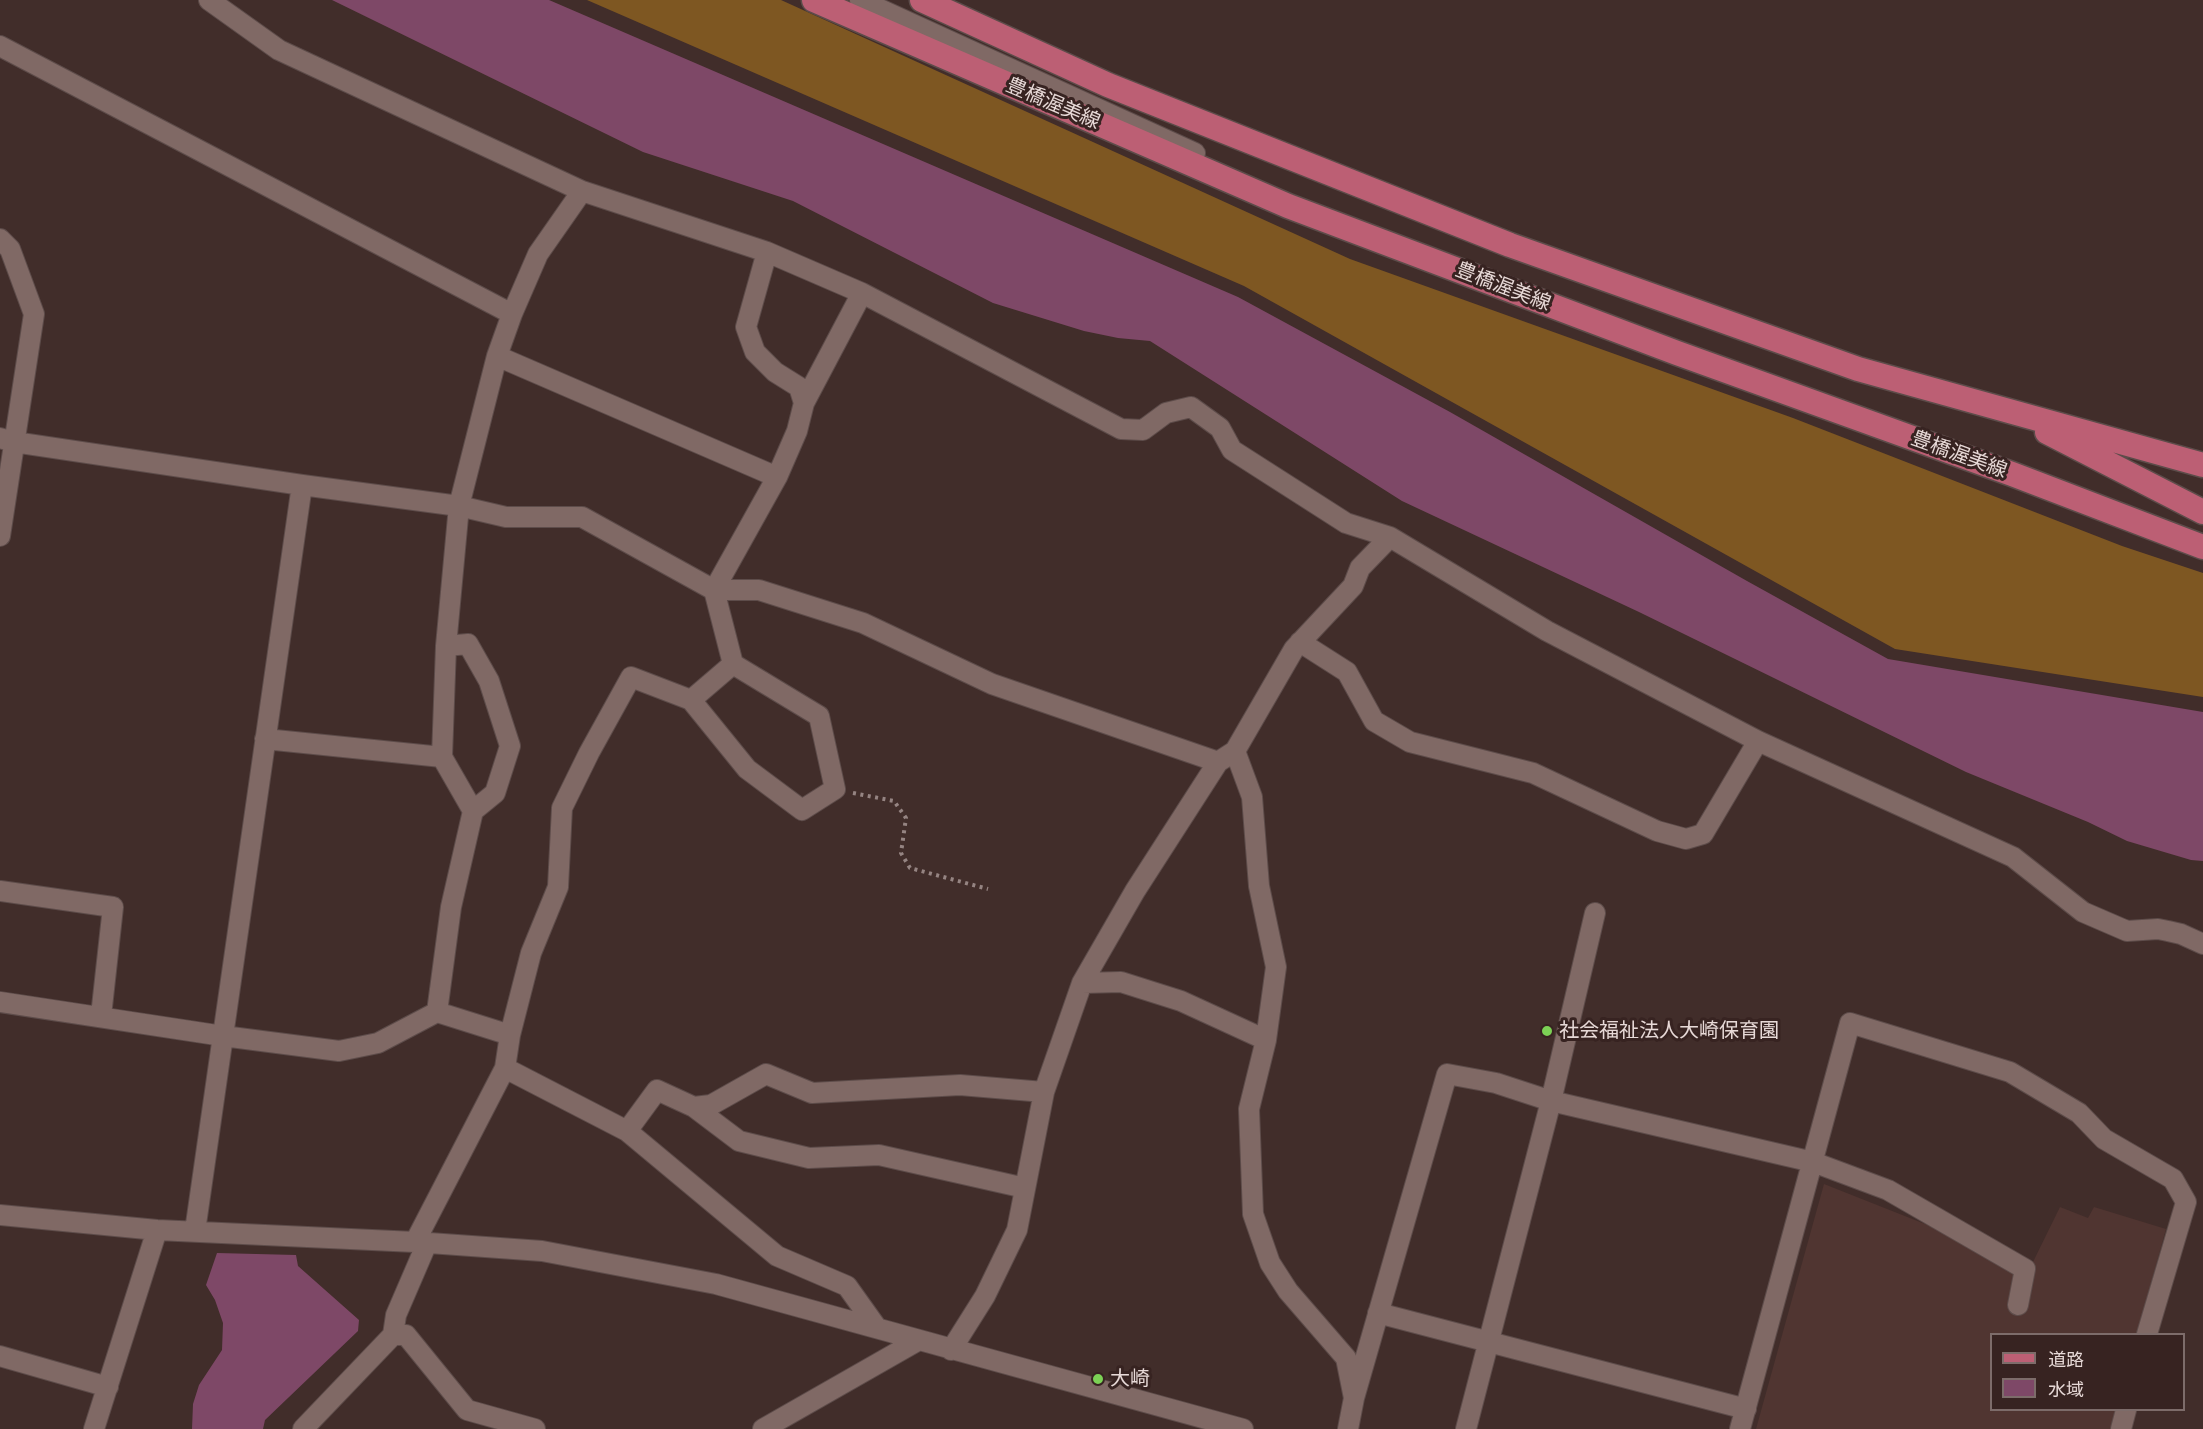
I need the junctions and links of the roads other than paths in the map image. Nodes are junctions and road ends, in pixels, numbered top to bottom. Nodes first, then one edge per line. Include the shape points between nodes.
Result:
1 (209, 0) edge
2 (814, 0) edge
3 (860, 0) edge
4 (922, 0) edge
5 (0, 46) edge
6 (582, 191) junction
7 (1317, 217) junction
8 (0, 239) edge
9 (767, 252) junction
10 (862, 293) junction
11 (512, 314) junction
12 (497, 356) junction
13 (804, 404) junction
14 (2008, 411) junction
15 (7, 440) edge
16 (2203, 465) edge
17 (777, 477) junction
18 (302, 485) junction
19 (459, 506) junction
20 (2203, 512) edge
21 (0, 536) edge
22 (1390, 537) junction
23 (2203, 548) edge
24 (714, 590) junction
25 (1300, 642) junction
26 (446, 646) junction
27 (733, 664) junction
28 (691, 700) junction
29 (265, 739) junction
30 (1758, 741) junction
31 (1235, 751) junction
32 (442, 757) junction
33 (1218, 762) junction
34 (473, 811) junction
35 (0, 891) edge
36 (1595, 914) dead end
37 (2203, 944) edge
38 (1082, 983) junction
39 (0, 1002) edge
40 (437, 1012) junction
41 (100, 1016) junction
42 (510, 1035) junction
43 (223, 1036) junction
44 (1266, 1040) junction
45 (505, 1068) junction
46 (1044, 1092) junction
47 (1551, 1101) junction
48 (694, 1107) junction
49 (627, 1131) junction
50 (1813, 1162) junction
51 (1025, 1188) junction
52 (0, 1215) edge
53 (157, 1230) junction
54 (195, 1231) junction
55 (421, 1242) junction
56 (2018, 1305) dead end
57 (1378, 1313) junction
58 (877, 1328) junction
59 (2148, 1333) edge
60 (393, 1335) junction
61 (919, 1340) junction
62 (1487, 1341) junction
63 (951, 1350) junction
64 (0, 1356) edge
65 (108, 1387) junction
66 (1354, 1398) junction
67 (1746, 1409) junction
68 (2126, 1411) edge
69 (94, 1429) edge
70 (303, 1429) edge
71 (535, 1429) edge
72 (763, 1429) edge
73 (1243, 1429) edge
74 (1348, 1429) edge
75 (1466, 1429) edge
76 (1740, 1429) edge
77 (2121, 1429) edge

1 - 6 street via 279,50
2 - 7 main road, 豊橋渥美線
3 - 7 street via 1248,177
4 - 14 main road, 豊橋渥美線 via 1108,85 1510,245 1858,369
5 - 11 street
6 - 9 street
6 - 11 street via 538,254
7 - 23 main road, 豊橋渥美線
8 - 15 street via 10,249 34,314
9 - 10 street
9 - 13 street via 746,327 755,352 775,372 799,387
10 - 13 street
10 - 22 street via 1121,429 1143,430 1166,413 1191,407 1220,428 1232,450 1346,523
11 - 12 street
12 - 17 street
12 - 19 street
13 - 17 street
14 - 16 main road, 豊橋渥美線
14 - 20 main road
15 - 18 street
15 - 21 street
17 - 24 street
18 - 19 street
18 - 29 street
19 - 24 street via 506,517 582,517
19 - 26 street
22 - 25 street via 1360,568 1353,586
22 - 30 street via 1547,631
24 - 27 street
24 - 33 street via 759,590 863,623 992,684
25 - 30 street via 1347,672 1374,721 1410,742 1533,773 1657,831 1686,839 1703,834
25 - 31 street
26 - 32 street
26 - 34 street via 468,644 489,681 510,746 495,793
27 - 28 street
27 - 28 street via 819,716 835,789 802,810 747,769
28 - 42 street via 631,677 589,753 562,808 558,887 531,953
29 - 32 street
29 - 43 street
30 - 37 street via 2013,857 2083,912 2127,930 2158,929
31 - 33 street
31 - 44 street via 1252,797 1259,886 1276,967
32 - 34 street
33 - 38 street via 1135,891
34 - 40 street via 451,907
35 - 41 street via 113,907
36 - 47 street
38 - 44 street via 1121,982 1180,1001
38 - 46 street
39 - 41 street
40 - 42 street
40 - 43 street via 378,1042 339,1051
41 - 43 street
42 - 45 street
43 - 54 street
44 - 66 street via 1249,1109 1253,1214 1270,1263 1288,1291 1346,1358
45 - 49 street
45 - 55 street
46 - 48 street via 960,1085 812,1093 766,1074 711,1105
46 - 51 street
47 - 50 street
47 - 57 street via 1496,1083 1447,1074
47 - 62 street
48 - 49 street via 657,1090
48 - 51 street via 739,1141 762,1147 808,1158 879,1155
49 - 58 street via 777,1256 847,1286
50 - 56 street via 1888,1190 2025,1269
50 - 59 street via 1850,1023 2010,1072 2079,1113 2104,1140 2173,1179 2186,1202
50 - 67 street
51 - 63 street via 1017,1230 985,1296
52 - 53 street
53 - 54 street
53 - 65 street
54 - 55 street
55 - 58 street via 566,1255 716,1284
55 - 60 street
57 - 62 street
57 - 66 street
58 - 61 street
60 - 70 street
60 - 71 street via 406,1335 467,1410
61 - 63 street
61 - 72 street
62 - 67 street
62 - 75 street
63 - 73 street
64 - 65 street
65 - 69 street
66 - 74 street
67 - 76 street
68 - 77 street

